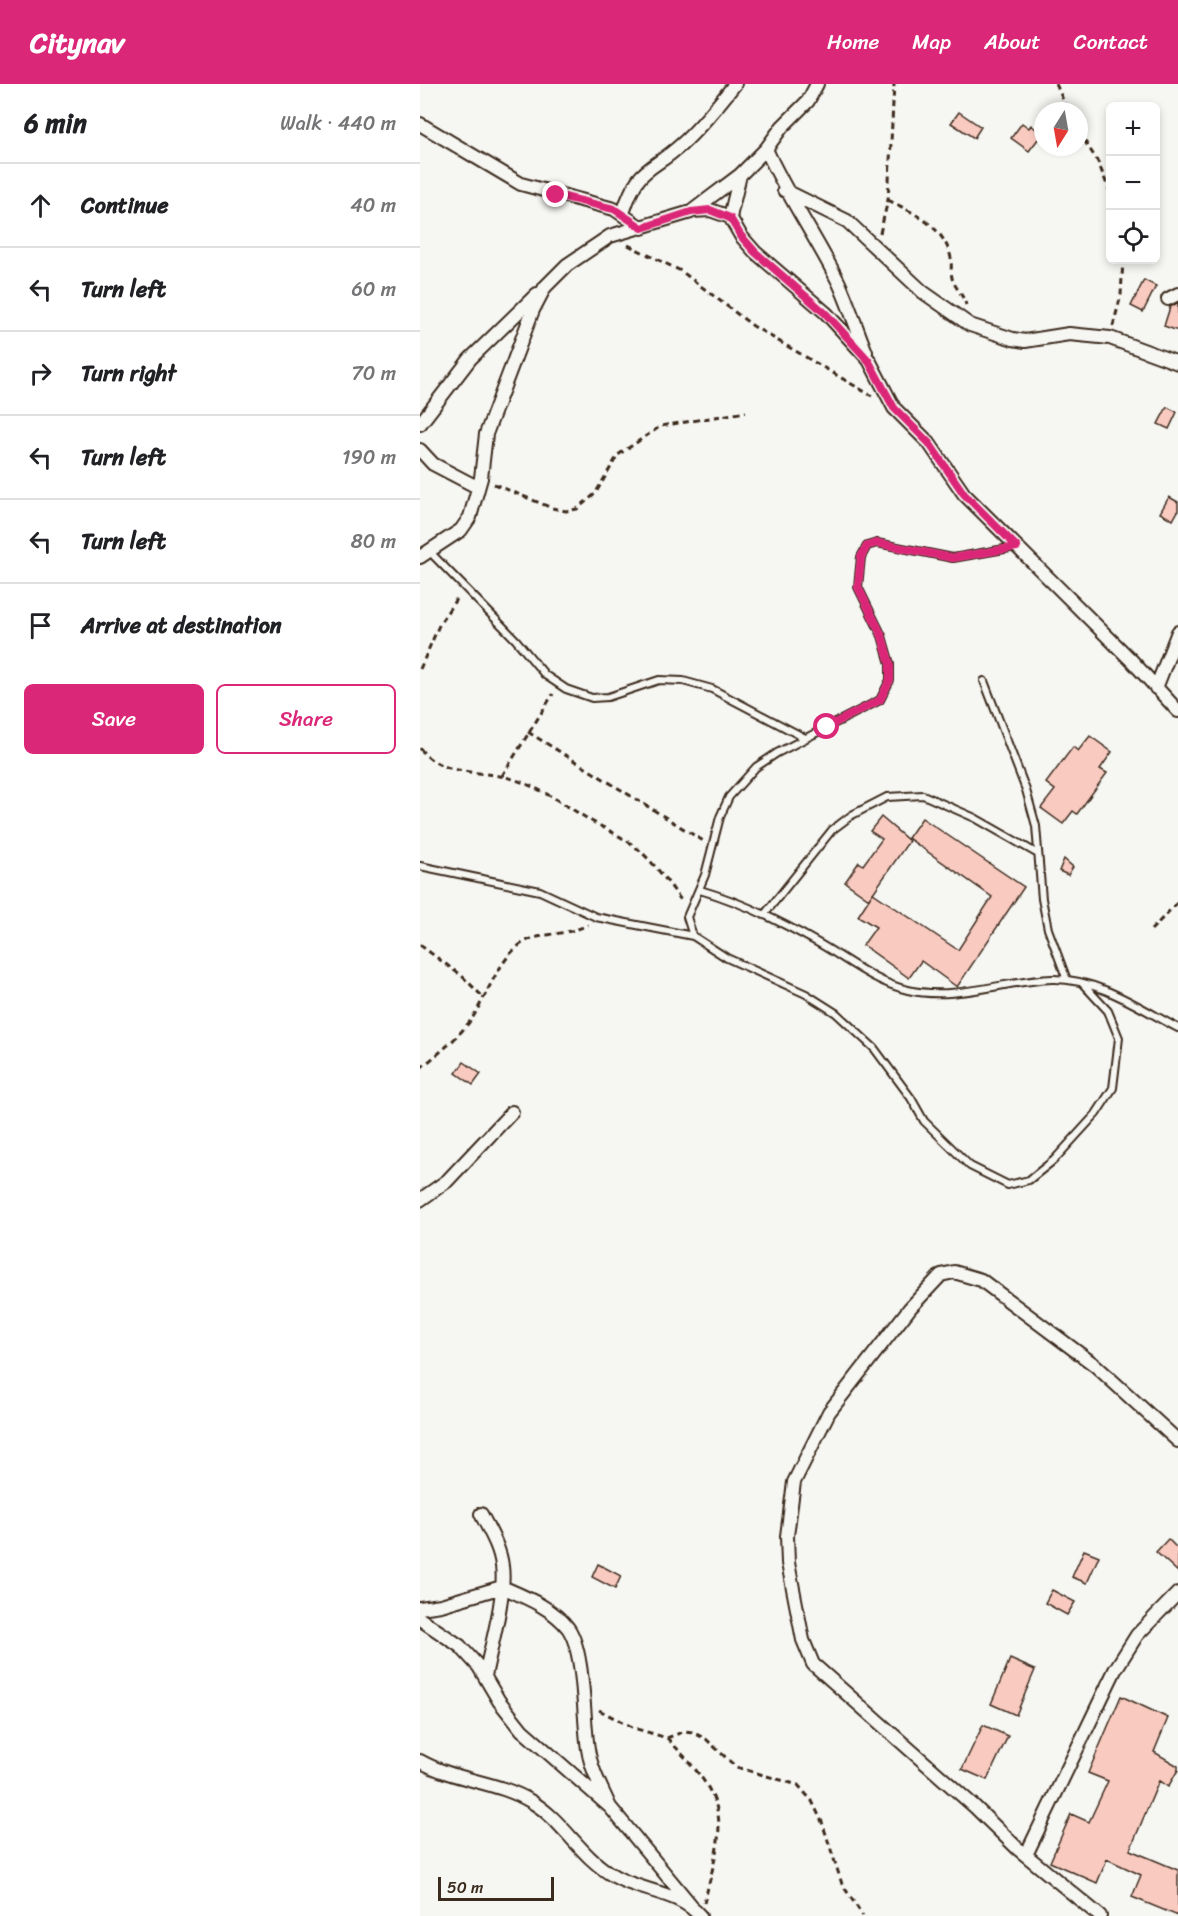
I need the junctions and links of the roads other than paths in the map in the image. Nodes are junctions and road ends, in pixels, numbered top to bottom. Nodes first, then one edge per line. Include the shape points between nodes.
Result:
1 (735, 84) edge
2 (817, 84) edge
3 (420, 124) edge
4 (766, 149) junction
5 (740, 175) junction
6 (784, 190) junction
7 (691, 212) junction
8 (623, 213) junction
9 (730, 218) junction
10 (642, 228) junction
11 (545, 287) junction
12 (868, 360) junction
13 (1178, 363) edge
14 (420, 424) edge
15 (420, 450) edge
16 (479, 482) junction
17 (1017, 547) junction
18 (425, 554) edge
19 (1178, 632) edge
20 (984, 681) dead end
21 (1156, 688) junction
22 (1178, 711) edge
23 (805, 738) junction
24 (1038, 854) junction
25 (420, 866) edge
26 (700, 890) junction
27 (764, 915) junction
28 (693, 936) junction
29 (1067, 980) junction
30 (1083, 983) junction
31 (1178, 1028) edge
32 (512, 1112) dead end
33 (420, 1188) edge
34 (436, 1190) junction
35 (420, 1200) edge
36 (1178, 1441) edge
37 (481, 1514) dead end
38 (502, 1587) junction
39 (1178, 1593) edge
40 (420, 1608) edge
41 (420, 1619) edge
42 (485, 1676) junction
43 (420, 1761) edge
44 (610, 1807) junction
45 (1026, 1856) junction
46 (698, 1909) edge
47 (1100, 1916) edge

1 - 8 street via 680,146 642,175 632,188
2 - 4 street via 808,101
3 - 8 street via 520,184
4 - 5 street
4 - 6 street
5 - 7 street
5 - 9 street
6 - 12 street via 840,285
6 - 13 street via 847,220 923,292 970,325 1025,341 1069,334 1110,338
7 - 9 street via 710,210
7 - 10 street
8 - 10 street
9 - 12 street via 755,252 826,314
10 - 11 street via 610,236 567,265
11 - 14 street via 470,359
11 - 16 street via 486,434
12 - 17 street via 894,408 929,443 964,494
15 - 16 street via 433,464
16 - 18 street via 470,517 461,530
17 - 21 street
17 - 23 lane via 953,558 877,543 867,546 861,557 858,587 882,636 890,680 880,700
18 - 23 lane via 464,587 545,675 559,685 592,699 659,680 683,681 712,689
19 - 21 street
20 - 24 lane via 1026,790 1036,826
21 - 22 street
23 - 26 lane via 756,767 729,797
24 - 27 lane via 975,818 923,795 887,797 832,830
24 - 29 lane via 1048,929
25 - 28 lane via 540,891 601,918
26 - 27 lane
26 - 28 lane via 687,924
27 - 29 lane via 887,983 907,990 951,994 1024,982
28 - 30 lane via 727,958 836,1013 874,1048 924,1121 970,1166 1008,1185 1029,1180 1054,1160 1096,1114 1113,1088 1119,1038 1108,1011
29 - 30 lane
30 - 31 lane via 1130,1001
32 - 34 street
33 - 34 street
34 - 35 street
36 - 45 street via 1058,1335 981,1280 954,1272 941,1275 870,1357 829,1412 794,1482 788,1563 803,1640 813,1664
37 - 38 street via 502,1565
38 - 40 street
38 - 42 street
38 - 44 street via 541,1606 567,1627 574,1638 590,1761
39 - 45 street via 1137,1635 1115,1670
41 - 42 street via 460,1646
42 - 44 street via 522,1730
43 - 46 street via 524,1797 546,1813 591,1861 615,1877
44 - 46 street
45 - 47 street

